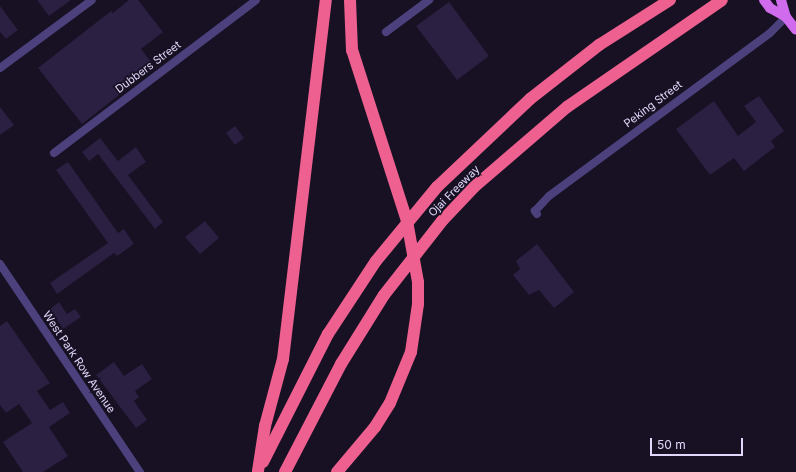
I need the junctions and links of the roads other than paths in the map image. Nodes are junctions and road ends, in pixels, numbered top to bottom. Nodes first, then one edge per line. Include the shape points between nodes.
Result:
1 (92, 0) edge
2 (256, 0) edge
3 (326, 0) edge
4 (350, 0) edge
5 (429, 0) edge
6 (670, 0) edge
7 (764, 0) edge
8 (781, 0) edge
9 (720, 1) edge
10 (786, 17) junction
11 (796, 30) edge
12 (386, 32) dead end
13 (0, 68) edge
14 (54, 152) dead end
15 (536, 213) dead end
16 (0, 264) edge
17 (140, 472) edge
18 (258, 472) edge
19 (285, 472) edge
20 (337, 472) edge

1 - 13 street
2 - 14 street, Dubbers Street
3 - 18 highway via 283,359 265,426
4 - 20 highway via 352,50 407,221 417,274 418,304 411,352 390,402 375,426
5 - 12 street
6 - 18 highway, Ojai Freeway, bridge via 599,45 530,99 436,187 376,261 328,334
7 - 10 main road via 770,8
8 - 10 main road
9 - 19 highway, Ojai Freeway, bridge via 567,107 474,187 442,221 384,295 341,364
10 - 11 main road
10 - 15 street, Peking Street via 774,30 549,196
16 - 17 street, West Park Row Avenue

